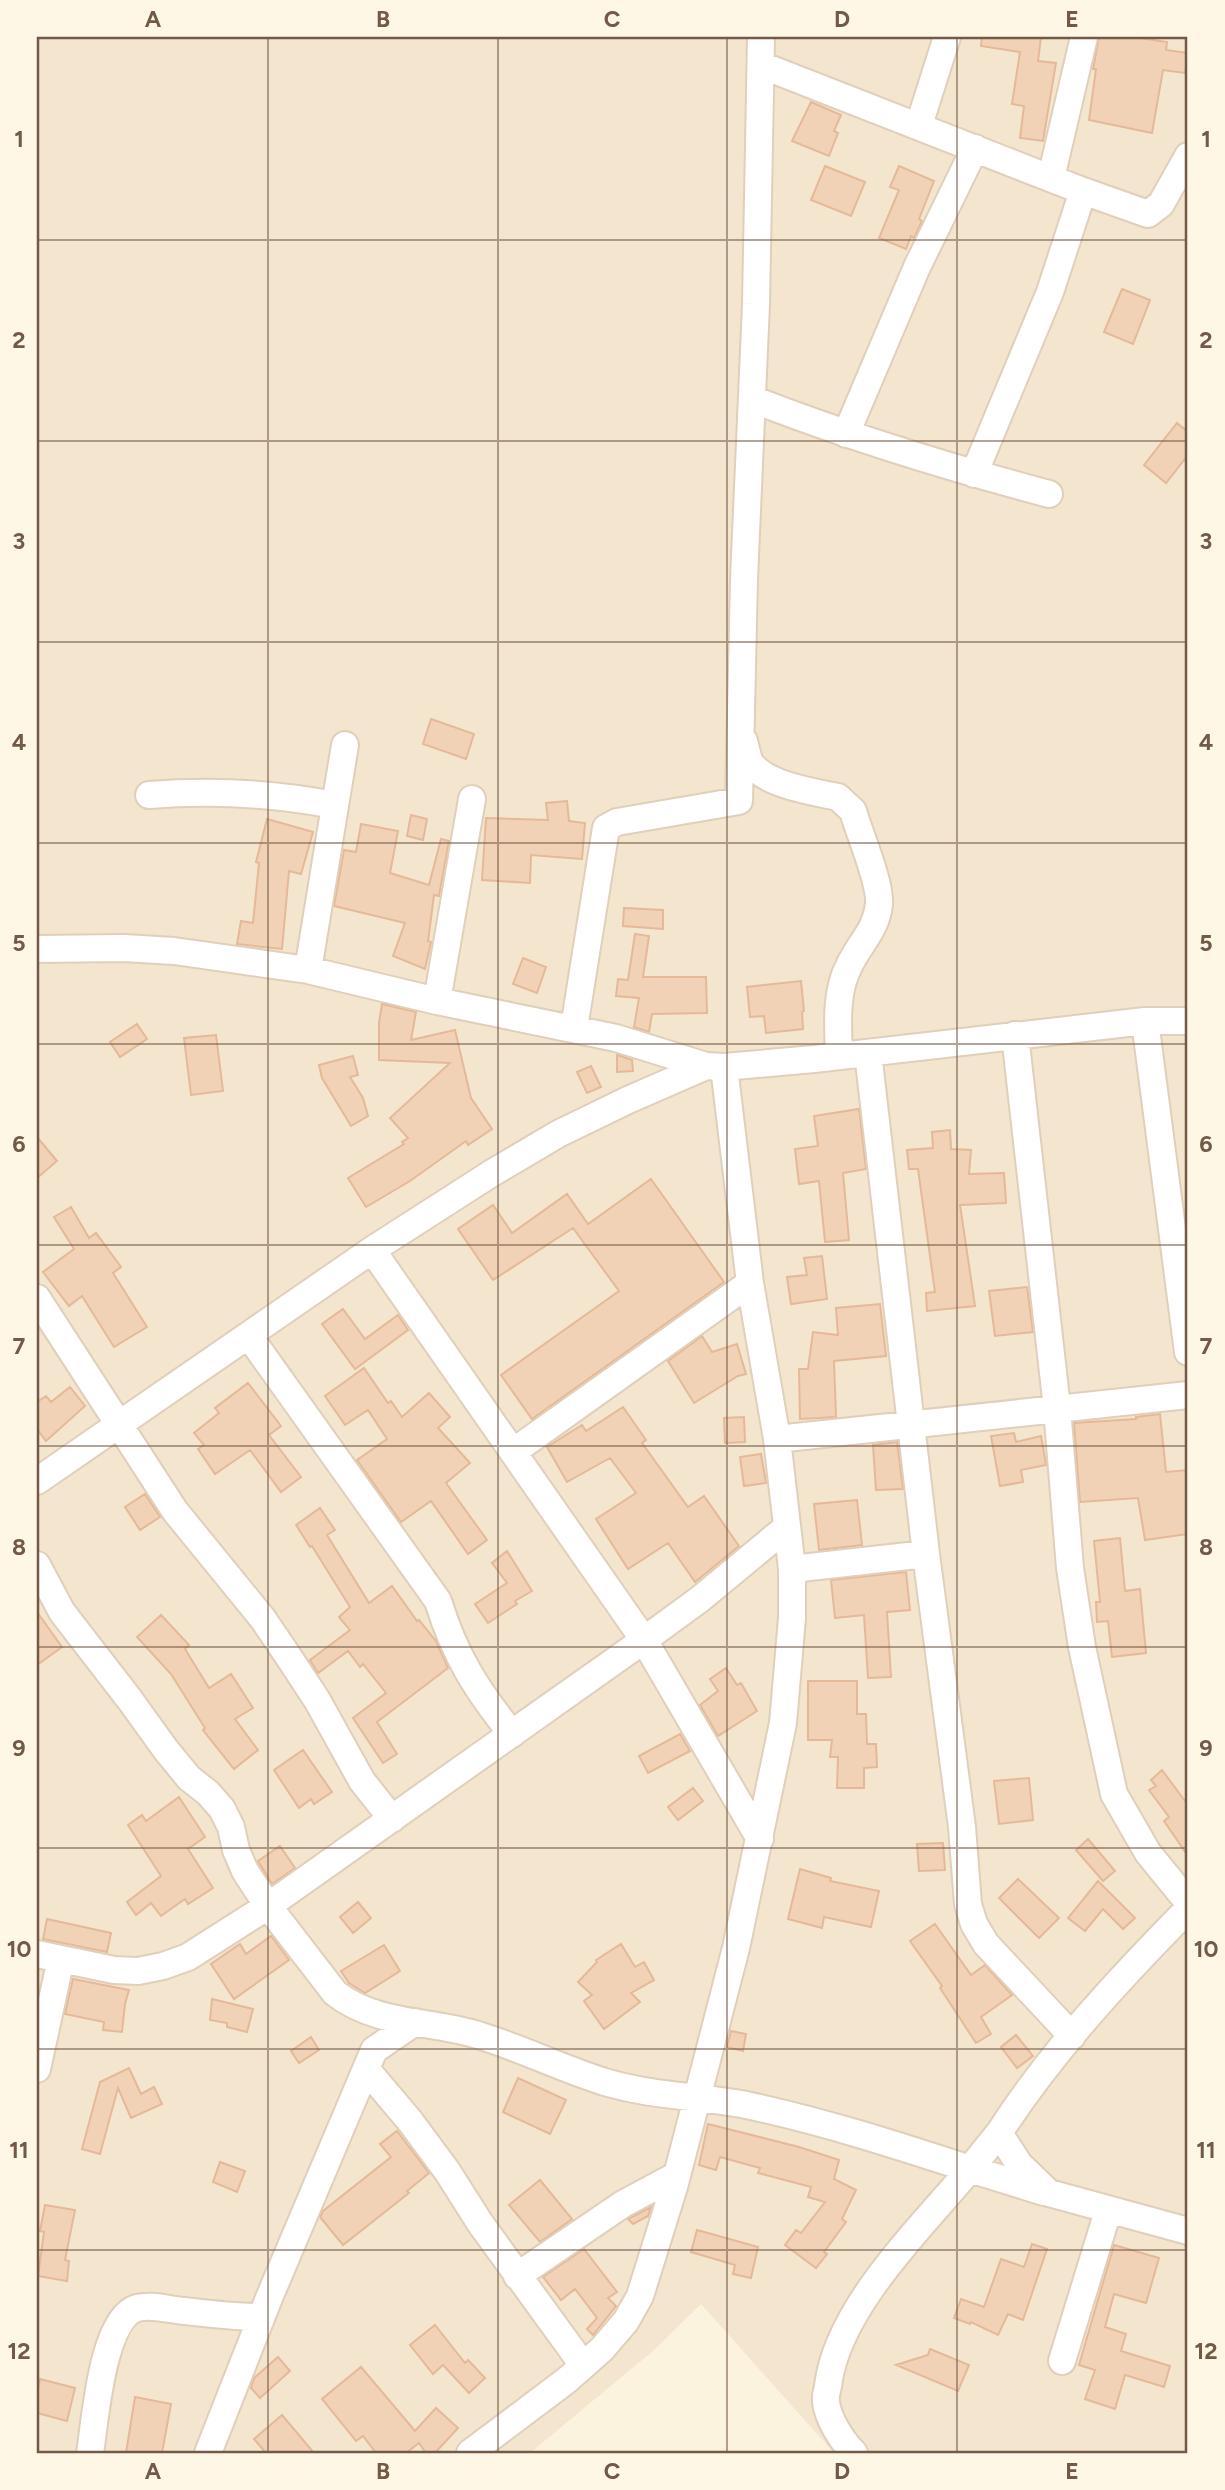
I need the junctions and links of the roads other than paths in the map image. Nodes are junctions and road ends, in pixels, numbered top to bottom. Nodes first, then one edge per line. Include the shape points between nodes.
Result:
1 (761, 37) edge
2 (947, 37) edge
3 (1084, 37) edge
4 (761, 65) junction
5 (919, 125) junction
6 (975, 148) junction
7 (1188, 156) edge
8 (1051, 178) junction
9 (1083, 191) junction
10 (752, 399) junction
11 (846, 435) junction
12 (974, 474) junction
13 (1049, 494) dead end
14 (742, 725) junction
15 (345, 745) dead end
16 (149, 795) dead end
17 (472, 799) dead end
18 (334, 805) junction
19 (37, 949) edge
20 (308, 970) junction
21 (437, 1000) junction
22 (1145, 1021) junction
23 (1188, 1021) edge
24 (574, 1028) junction
25 (1015, 1035) junction
26 (868, 1053) junction
27 (839, 1056) junction
28 (715, 1067) junction
29 (372, 1250) junction
30 (750, 1283) junction
31 (37, 1298) edge
32 (249, 1336) junction
33 (1188, 1352) edge
34 (1188, 1395) edge
35 (1057, 1408) junction
36 (120, 1423) junction
37 (912, 1426) junction
38 (776, 1439) junction
39 (513, 1452) junction
40 (43, 1471) edge
41 (787, 1527) junction
42 (926, 1554) junction
43 (37, 1565) edge
44 (792, 1569) junction
45 (644, 1640) junction
46 (512, 1734) junction
47 (391, 1819) junction
48 (760, 1839) junction
49 (1188, 1902) edge
50 (268, 1906) junction
51 (1188, 1909) edge
52 (49, 1957) edge
53 (363, 2010) junction
54 (415, 2022) junction
55 (1072, 2036) junction
56 (370, 2059) junction
57 (37, 2069) edge
58 (696, 2099) junction
59 (999, 2133) junction
60 (970, 2169) junction
61 (677, 2175) junction
62 (1049, 2193) junction
63 (1108, 2211) junction
64 (1188, 2231) edge
65 (516, 2276) junction
66 (261, 2318) junction
67 (1062, 2361) dead end
68 (583, 2365) junction
69 (90, 2453) edge
70 (208, 2453) edge
71 (470, 2453) edge
72 (854, 2453) edge

1 - 4 street
2 - 5 street
3 - 8 street
4 - 5 street
4 - 10 street
5 - 6 street
6 - 8 street
6 - 11 street via 917,267
7 - 9 street via 1161,204 1148,214
8 - 9 street
9 - 12 street via 1050,292
10 - 11 street
10 - 14 street
11 - 12 street
12 - 13 street
14 - 24 street via 740,801 617,822 606,828
14 - 27 street via 751,765 773,779 838,797 853,811 873,875 880,900 877,918 848,967 840,992
15 - 18 street
16 - 18 street via 244,792
17 - 21 street
18 - 20 street
19 - 20 street via 174,951
20 - 21 street
21 - 24 street
22 - 23 street
22 - 25 street
22 - 33 street
24 - 28 street
25 - 26 street
25 - 35 street
26 - 27 street
26 - 37 street
27 - 28 street
28 - 29 street via 628,1100 558,1134
28 - 30 street
29 - 32 street
29 - 39 street
30 - 38 street
30 - 39 street
31 - 36 street
32 - 36 street
32 - 46 street via 433,1592 461,1661
34 - 35 street
35 - 37 street
35 - 49 street via 1070,1568 1114,1794 1148,1853
36 - 40 street
36 - 47 street via 175,1511 263,1619 317,1700 362,1781
37 - 38 street
37 - 42 street
38 - 41 street
39 - 45 street
41 - 44 street
41 - 45 street
42 - 44 street
42 - 55 street via 974,1924 986,1944
43 - 50 street via 62,1612 166,1750 222,1809 245,1871
44 - 48 street via 783,1723
45 - 46 street
45 - 48 street
46 - 47 street
47 - 50 street
48 - 58 street
50 - 52 street via 188,1957 163,1966 114,1970
50 - 53 street via 335,1993
51 - 55 street
52 - 57 street
53 - 54 street
53 - 56 street
54 - 56 street
54 - 58 street via 481,2036 604,2082
55 - 59 street
56 - 65 street
56 - 66 street
58 - 60 street via 804,2118
58 - 61 street
59 - 60 street
59 - 62 street via 1019,2164
60 - 62 street
60 - 72 street via 881,2274 838,2346 826,2402 832,2422
61 - 65 street via 623,2204
61 - 68 street via 640,2296 626,2321
62 - 63 street
63 - 64 street
63 - 67 street
65 - 68 street
66 - 69 street via 149,2307 126,2314 111,2340
66 - 70 street
68 - 71 street

